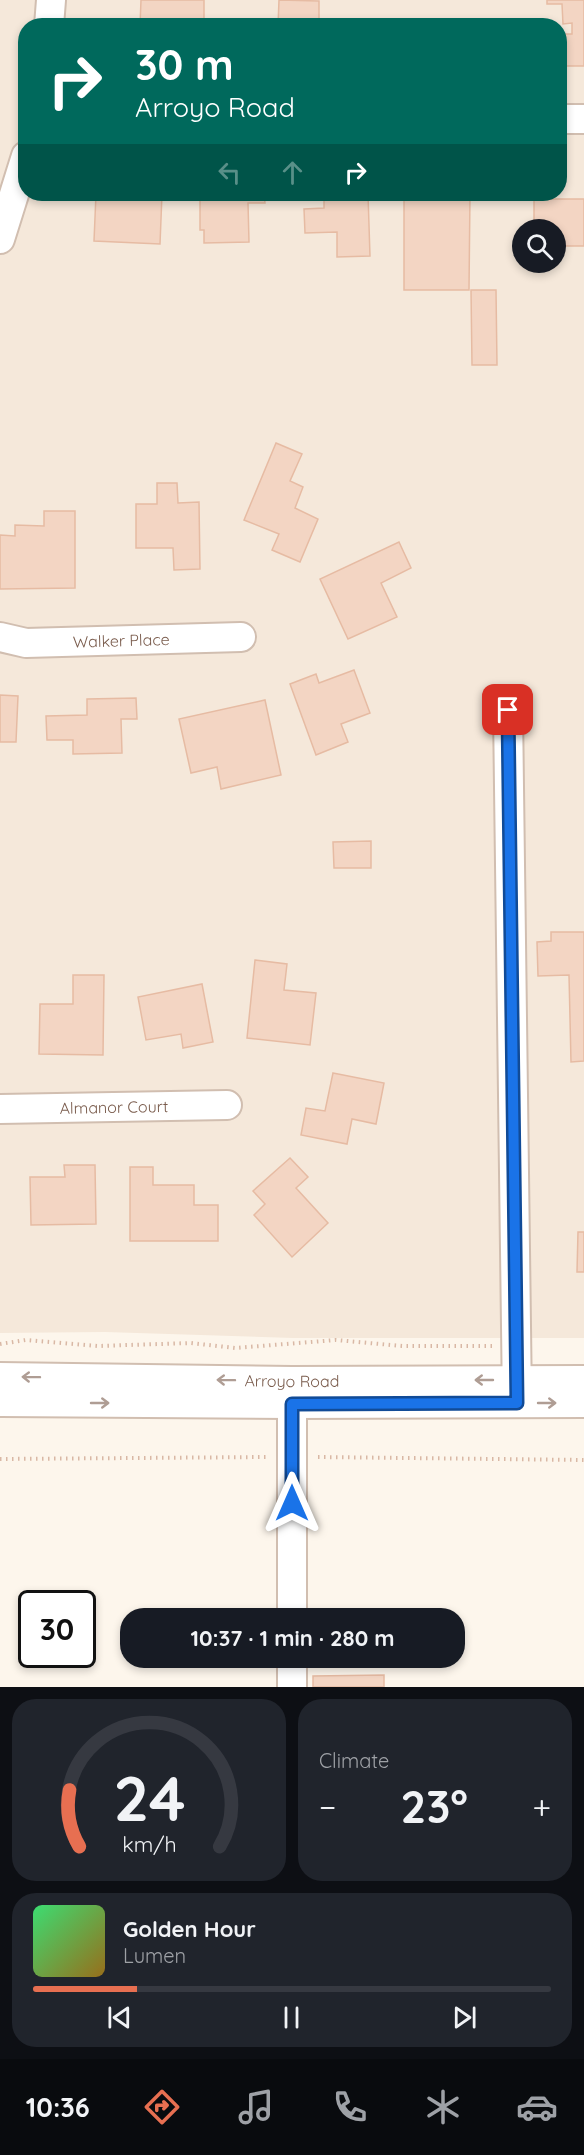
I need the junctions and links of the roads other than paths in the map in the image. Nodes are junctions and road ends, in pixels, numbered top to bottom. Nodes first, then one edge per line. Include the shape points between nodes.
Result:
1 (51, 0) edge
2 (50, 18) edge
3 (584, 118) edge
4 (567, 119) edge
5 (18, 182) edge
6 (0, 239) edge
7 (0, 637) edge
8 (241, 637) dead end
9 (508, 710) dead end
10 (227, 1105) dead end
11 (0, 1109) edge
12 (0, 1377) edge
13 (584, 1380) edge
14 (517, 1392) junction
15 (292, 1393) junction
16 (0, 1402) edge
17 (584, 1403) edge
18 (292, 1608) edge
19 (292, 1668) edge
20 (291, 1687) edge

1 - 2 street
3 - 4 street
5 - 6 street
7 - 8 street, Walker Place via 26,643
9 - 14 street
10 - 11 street, Almanor Court
15 -> 12 street, Arroyo Road
13 - 14 street, Arroyo Road
14 - 15 street, Arroyo Road
14 -> 17 street, Arroyo Road
16 -> 15 street, Arroyo Road
15 - 18 street
19 - 20 street

